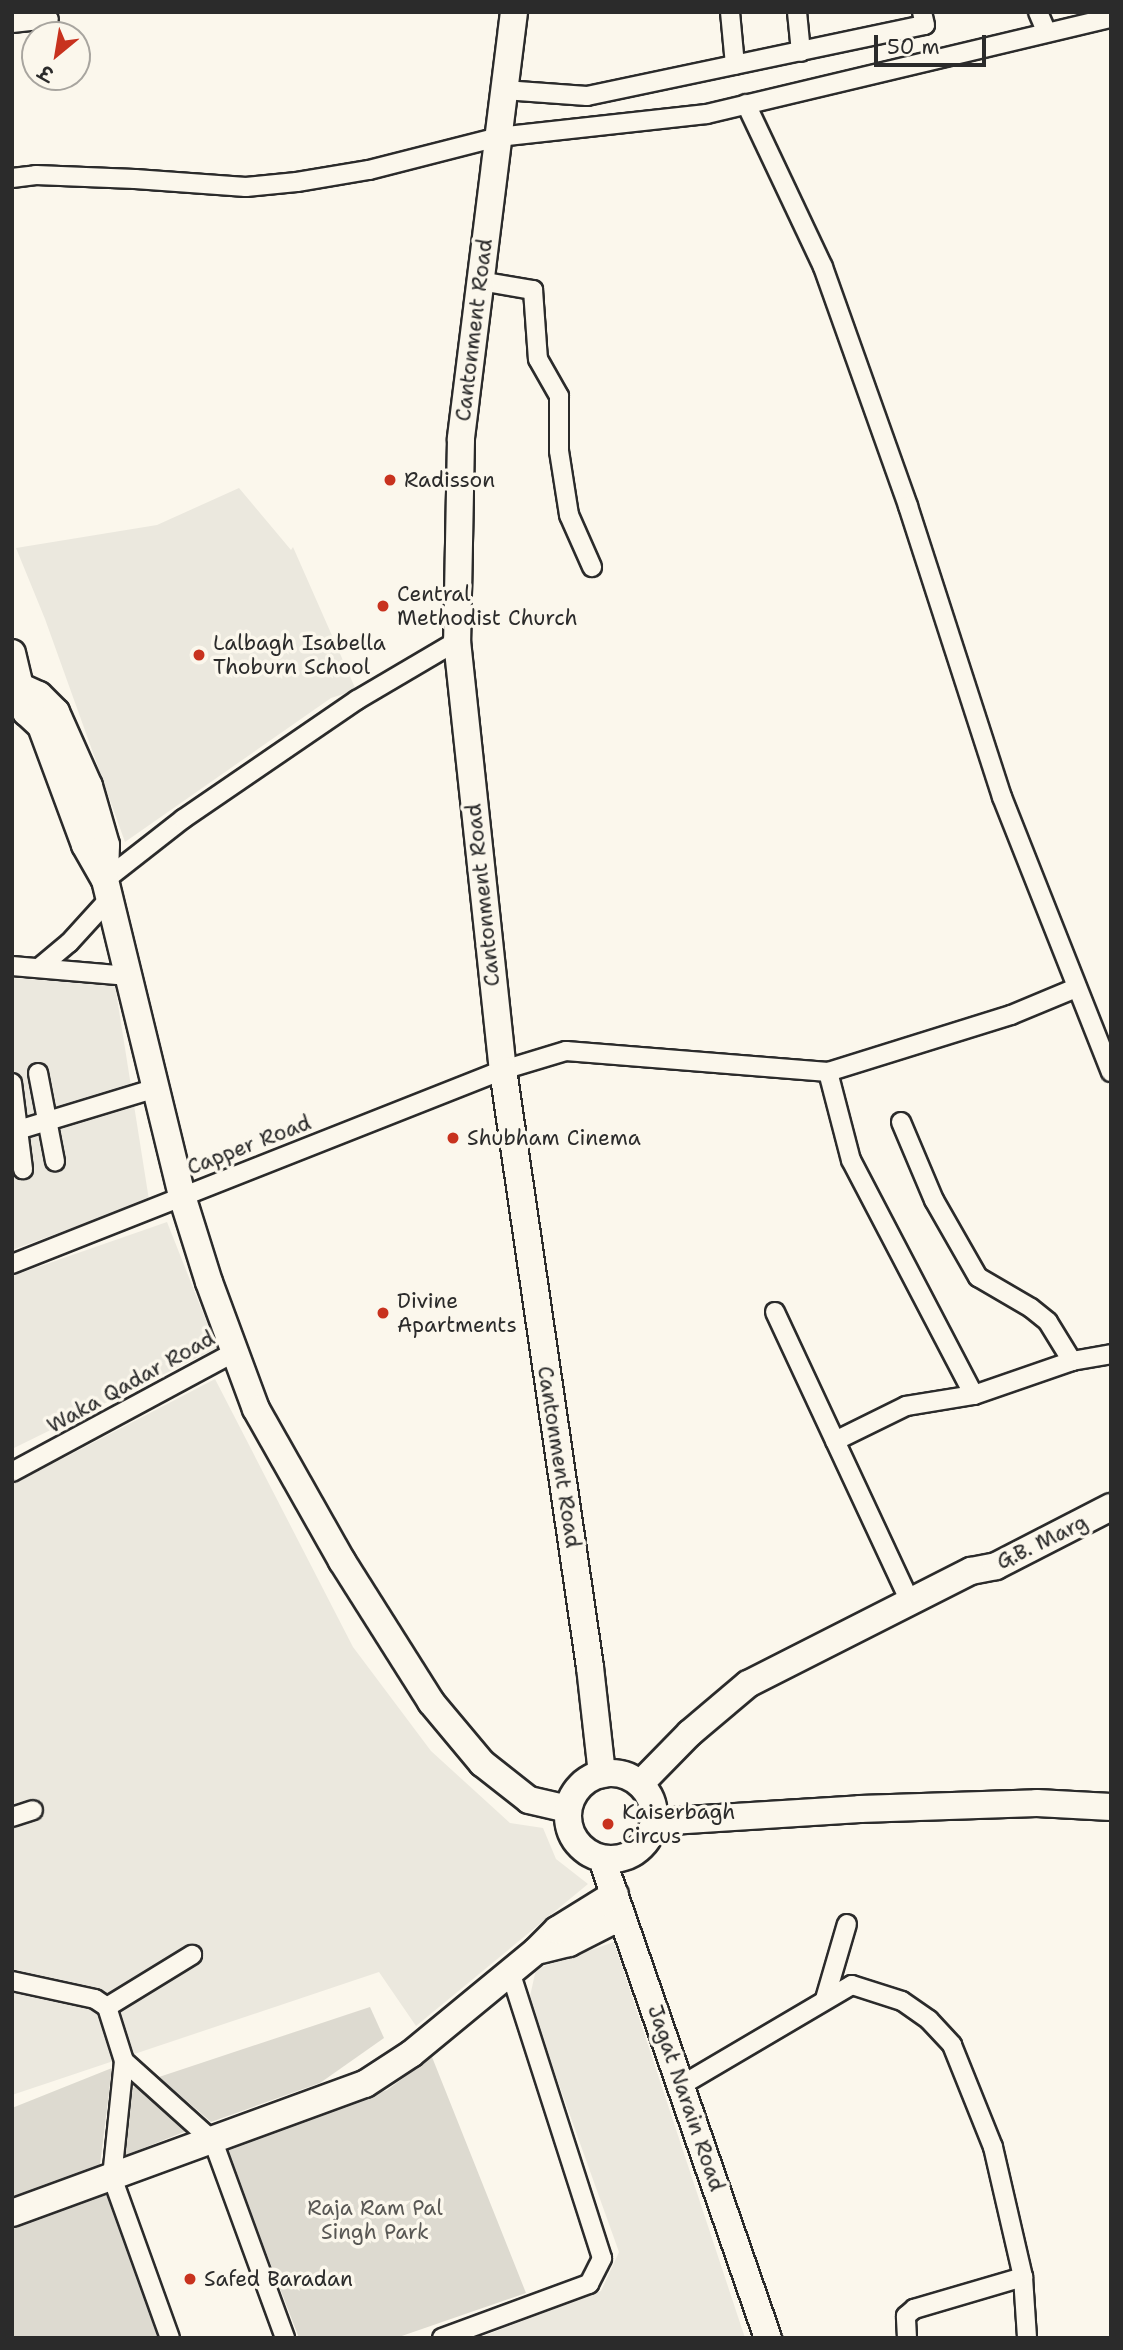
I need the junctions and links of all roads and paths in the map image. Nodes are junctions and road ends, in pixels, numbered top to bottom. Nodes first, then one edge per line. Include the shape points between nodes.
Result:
1 (514, 12) edge
2 (730, 12) edge
3 (797, 12) edge
4 (922, 12) edge
5 (1038, 12) edge
6 (1103, 16) edge
7 (49, 19) dead end
8 (12, 23) edge
9 (1046, 31) junction
10 (800, 52) junction
11 (734, 65) junction
12 (504, 90) junction
13 (746, 104) junction
14 (498, 136) junction
15 (12, 178) edge
16 (480, 281) junction
17 (592, 567) dead end
18 (457, 641) junction
19 (12, 653) edge
20 (18, 698) edge
21 (107, 890) junction
22 (12, 966) edge
23 (39, 968) junction
24 (129, 976) junction
25 (1076, 988) junction
26 (503, 1070) junction
27 (828, 1072) junction
28 (1111, 1072) edge
29 (38, 1073) dead end
30 (12, 1083) edge
31 (156, 1088) junction
32 (47, 1121) junction
33 (901, 1122) dead end
34 (18, 1130) junction
35 (55, 1161) dead end
36 (23, 1169) dead end
37 (182, 1196) junction
38 (12, 1264) edge
39 (775, 1312) dead end
40 (234, 1352) junction
41 (1111, 1354) edge
42 (1072, 1361) junction
43 (974, 1395) junction
44 (835, 1441) junction
45 (12, 1472) edge
46 (1111, 1490) edge
47 (1111, 1507) edge
48 (971, 1571) junction
49 (910, 1601) junction
50 (603, 1774) junction
51 (640, 1784) junction
52 (1111, 1807) edge
53 (568, 1809) junction
54 (33, 1810) dead end
55 (12, 1817) edge
56 (655, 1822) junction
57 (602, 1859) junction
58 (618, 1905) junction
59 (847, 1924) dead end
60 (192, 1955) dead end
61 (510, 1972) junction
62 (12, 1982) edge
63 (825, 1999) junction
64 (107, 2007) junction
65 (124, 2061) junction
66 (682, 2085) junction
67 (213, 2141) junction
68 (112, 2178) junction
69 (12, 2213) edge
70 (1023, 2277) junction
71 (170, 2338) edge
72 (285, 2338) edge
73 (442, 2338) edge
74 (768, 2338) edge
75 (907, 2338) edge
76 (1027, 2338) edge

1 - 12 street, Cantonment Road
2 - 11 street
3 - 10 street
4 - 10 street via 925,25
5 - 9 street
6 - 9 street
7 - 8 street
9 - 13 street
10 - 11 street
11 - 12 street via 587,96
12 - 14 street, Cantonment Road
13 - 14 street via 707,114
13 - 25 street via 823,267 908,506 1002,797
14 - 15 street via 369,170 259,186 43,175
14 - 16 street, Cantonment Road
16 - 17 street via 533,290 538,359 559,396 559,451 569,514
16 - 18 street, Cantonment Road via 461,439
18 - 21 street via 357,700 183,819
18 - 26 street, Cantonment Road
19 - 20 street
20 - 21 street via 41,726 85,845
21 - 23 street via 69,943
21 - 24 street
22 - 23 street
23 - 24 street
24 - 31 street
25 - 27 street via 1011,1015
25 - 28 street
26 - 27 street, Capper Road via 566,1051
26 - 37 street, Capper Road
26 - 50 street, Cantonment Road
27 - 43 street via 851,1160
29 - 32 street
30 - 34 street
31 - 32 street
31 - 37 street
32 - 34 street
32 - 35 street
33 - 42 street via 934,1200 978,1277 1048,1322
34 - 36 street
37 - 38 street, Capper Road
37 - 40 street
39 - 44 street
40 - 45 street, Waka Qadar Road
40 - 53 street via 262,1420 342,1561 431,1702 482,1763 529,1800
41 - 42 street
42 - 43 street
43 - 44 street via 906,1406
44 - 49 street
46 - 48 street via 989,1552
47 - 48 street, G.B. Marg via 996,1566
48 - 49 street
49 - 51 street via 748,1684
50 - 51 street via 622,1774
50 - 53 street via 575,1792
51 - 56 street via 654,1808
52 - 56 street via 1037,1802
53 - 57 street via 568,1825 576,1841
54 - 55 street
56 - 57 street via 648,1840 635,1853
57 - 58 street, Jagat Narain Road
58 - 61 street via 556,1930
58 - 66 street, Jagat Narain Road
59 - 63 street
60 - 64 street
61 - 67 street via 411,2054 366,2084
61 - 73 street via 602,2258 589,2284
62 - 64 street via 94,1999
63 - 66 street
63 - 70 street via 852,1984 902,2001 929,2020 952,2045 993,2147
64 - 65 street
65 - 67 street
65 - 68 street
66 - 74 street, Jagat Narain Road
67 - 68 street
67 - 72 street
68 - 69 street
68 - 71 street
70 - 75 street via 914,2309 906,2316
70 - 76 street

